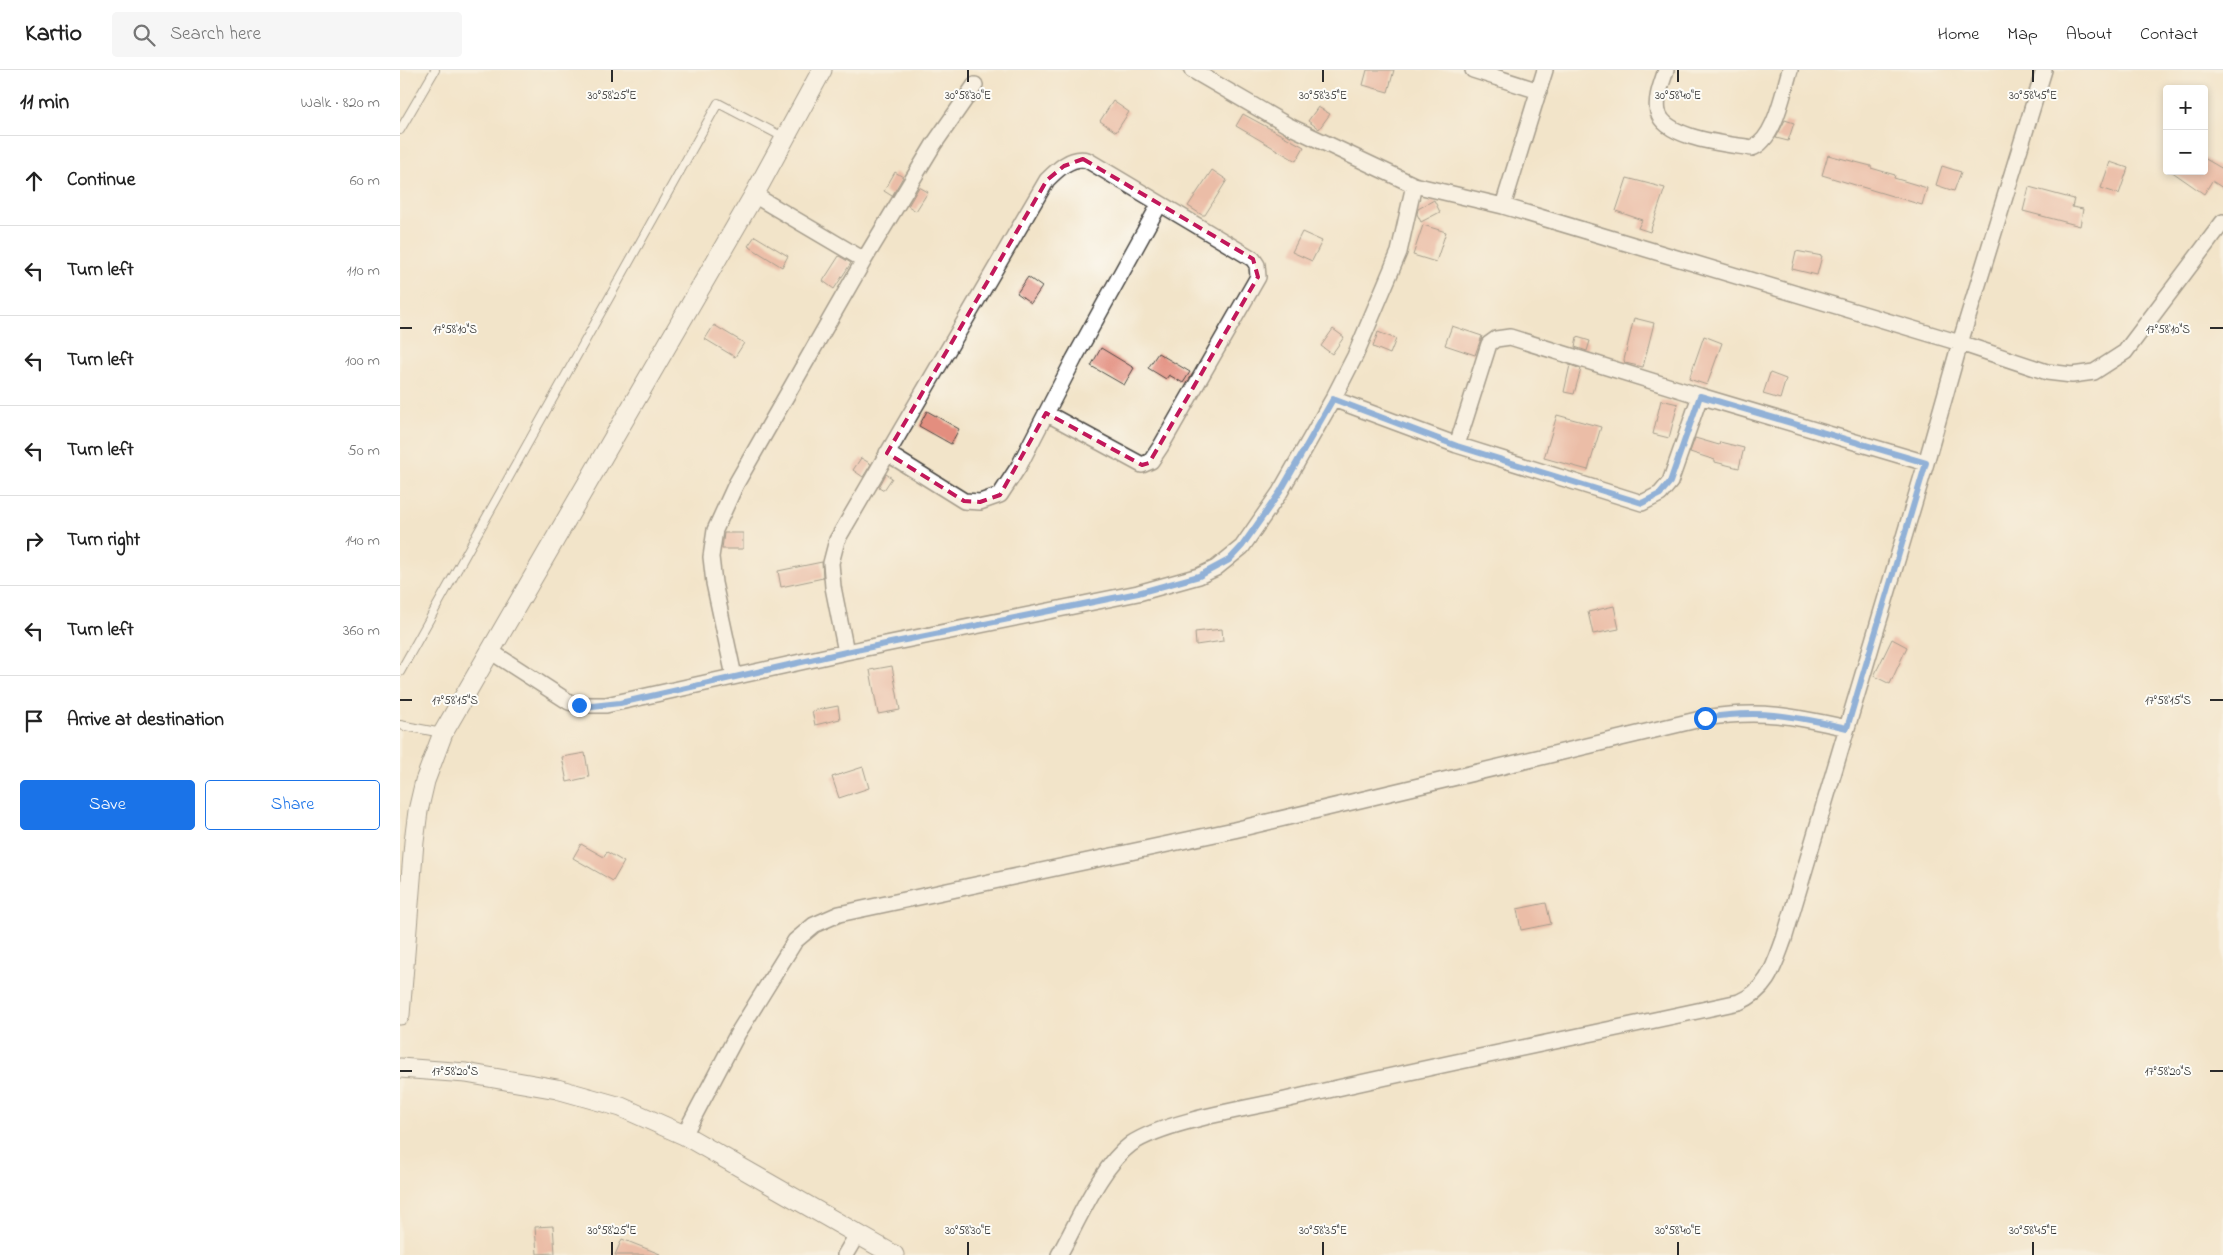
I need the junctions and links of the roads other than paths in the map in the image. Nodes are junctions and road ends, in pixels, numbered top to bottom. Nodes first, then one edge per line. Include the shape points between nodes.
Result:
1 (435, 70) edge
2 (822, 70) edge
3 (1192, 70) edge
4 (1473, 70) edge
5 (1545, 70) edge
6 (1666, 70) edge
7 (1790, 70) edge
8 (2044, 70) edge
9 (975, 85) dead end
10 (1539, 91) junction
11 (400, 130) edge
12 (785, 138) junction
13 (1414, 185) junction
14 (754, 195) junction
15 (1159, 205) junction
16 (1503, 206) junction
17 (2223, 222) edge
18 (864, 260) junction
19 (1960, 343) junction
20 (1700, 396) junction
21 (1333, 399) junction
22 (1046, 413) junction
23 (1457, 446) junction
24 (887, 453) junction
25 (1926, 463) junction
26 (490, 651) junction
27 (846, 652) junction
28 (400, 672) edge
29 (734, 676) junction
30 (400, 725) edge
31 (1847, 728) junction
32 (443, 733) junction
33 (400, 1015) edge
34 (400, 1068) edge
35 (684, 1135) junction
36 (858, 1233) junction
37 (845, 1255) edge
38 (894, 1255) edge
39 (1059, 1255) edge

1 - 11 lane
2 - 12 street
3 - 13 street via 1287,125
4 - 10 street
5 - 10 street
6 - 7 street via 1658,110 1670,128 1752,148 1765,140 1772,129
8 - 19 street
9 - 18 street via 934,144
10 - 16 street
12 - 14 street
12 - 28 lane via 718,103
13 - 16 street
13 - 21 street via 1399,252
14 - 18 street
14 - 26 street
15 - 22 street
15 - 22 street via 1253,259 1258,276 1149,463 1142,465
15 - 24 street via 1087,160 1071,162 1055,172 1047,180
16 - 19 street
17 - 19 street via 2125,352 2094,372 2072,375 2047,372
18 - 29 street via 736,484 715,530 711,557 719,615
19 - 25 street
20 - 23 street via 1670,482 1660,494 1642,503
20 - 23 street via 1504,337 1489,344
20 - 25 street
21 - 23 street
21 - 27 street via 1280,492 1253,531 1242,546 1216,568 1138,593
22 - 24 street via 1007,486 1000,495 987,501 964,501
24 - 27 street via 837,540 831,563
25 - 31 street
26 - 29 street via 569,702 579,705 620,703
26 - 32 street
27 - 29 street
30 - 32 lane
31 - 35 street via 1772,713 1750,712 1705,718 1234,830 839,914 814,925 795,941 738,1032
31 - 39 street via 1784,940 1771,974 1750,997 1197,1120 1149,1135 1118,1156
32 - 33 street via 418,811
34 - 35 street via 466,1073 557,1089 621,1107
35 - 36 street
36 - 37 street
36 - 38 street

